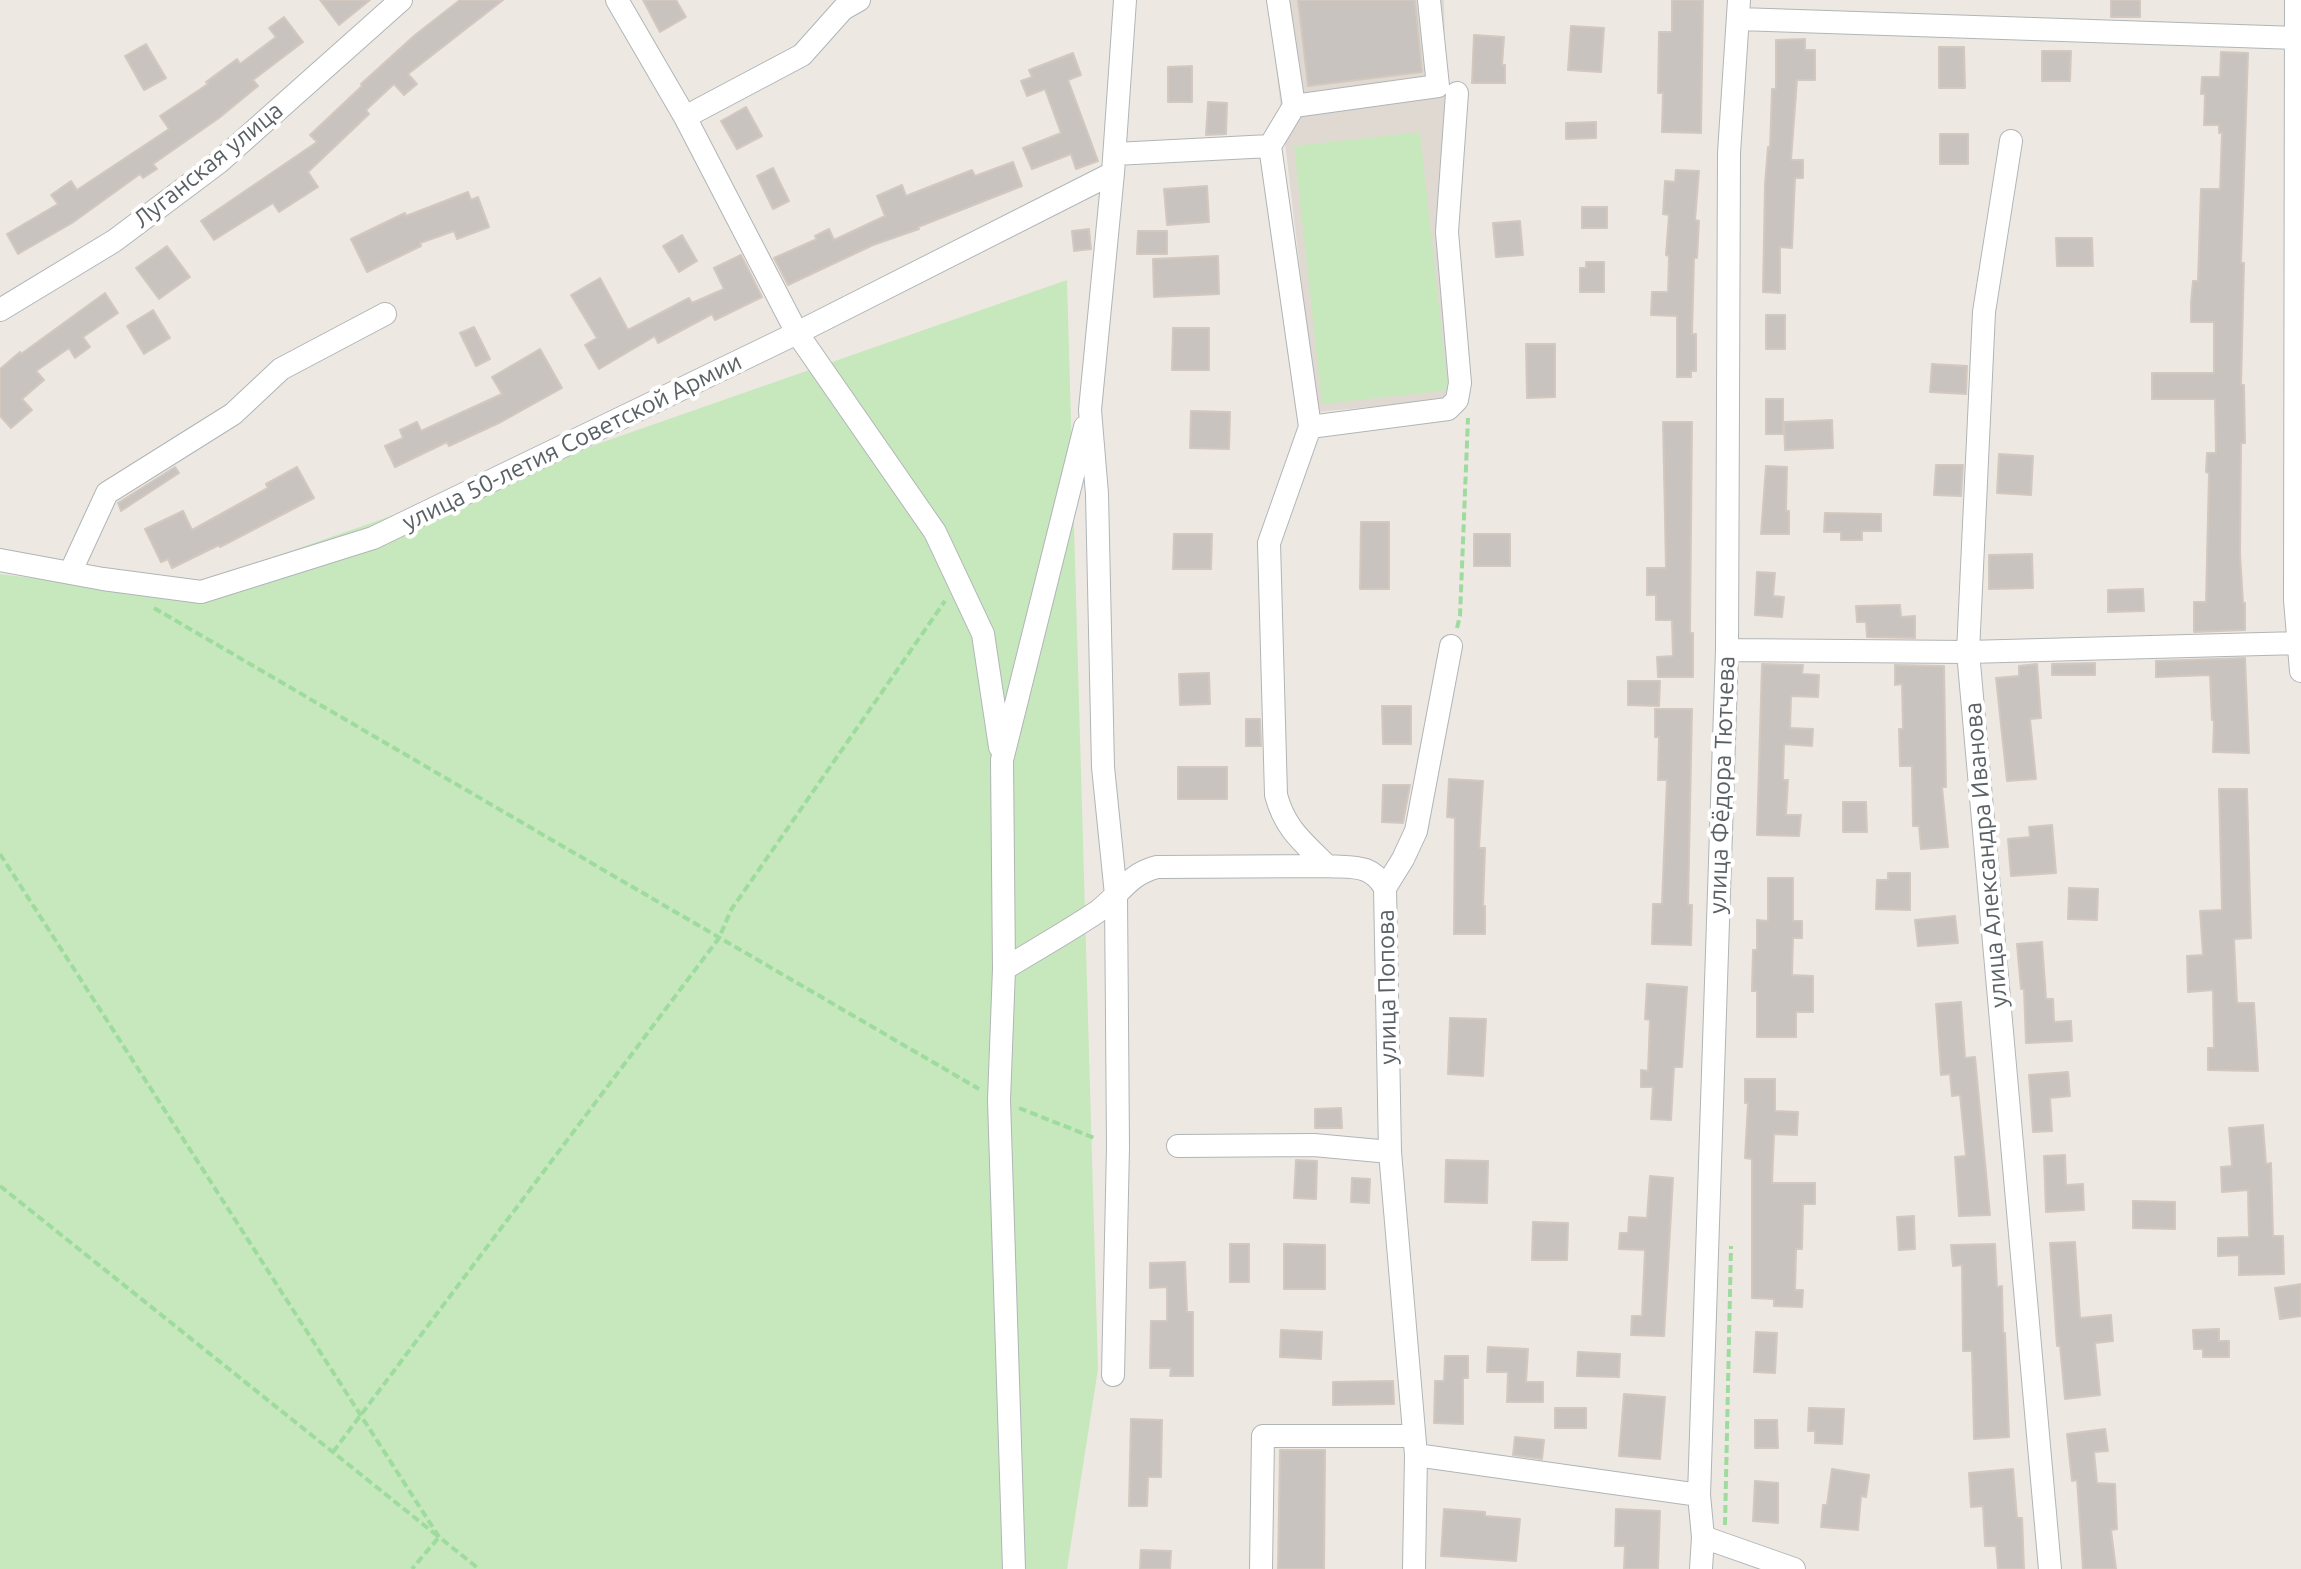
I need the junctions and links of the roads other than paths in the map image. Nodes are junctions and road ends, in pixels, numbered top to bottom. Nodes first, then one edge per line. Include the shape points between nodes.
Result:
1 (401, 0) edge
2 (617, 0) edge
3 (859, 0) edge
4 (1125, 0) edge
5 (1278, 0) edge
6 (1429, 0) edge
7 (2296, 0) edge
8 (1739, 10) edge
9 (2298, 51) edge
10 (1457, 93) dead end
11 (1294, 106) junction
12 (685, 117) junction
13 (2011, 141) dead end
14 (1270, 146) junction
15 (1114, 164) junction
16 (0, 310) edge
17 (385, 314) dead end
18 (797, 333) junction
19 (1090, 410) junction
20 (1310, 427) junction
21 (0, 560) edge
22 (70, 573) junction
23 (2298, 600) edge
24 (2299, 643) junction
25 (1451, 646) road end
26 (1727, 650) junction
27 (1968, 652) junction
28 (2301, 671) edge
29 (1002, 760) junction
30 (1327, 866) junction
31 (1385, 888) junction
32 (1116, 895) junction
33 (1004, 969) junction
34 (1178, 1146) dead end
35 (1390, 1152) junction
36 (1113, 1375) dead end
37 (1415, 1445) junction
38 (1699, 1495) junction
39 (1703, 1537) junction
40 (1014, 1569) edge
41 (1261, 1569) edge
42 (1414, 1569) edge
43 (1701, 1569) edge
44 (1794, 1569) edge
45 (2050, 1569) edge

1 - 16 street, Луганская улица via 218,163 114,241
2 - 12 street
3 - 12 street via 843,9 802,55
4 - 15 street
5 - 11 street
6 - 11 street via 1438,86
7 - 9 street
8 - 9 street
8 - 26 street, улица Фёдора Тютчева via 1729,153
9 - 23 street
10 - 20 street via 1447,232 1460,383 1457,400 1448,409
11 - 14 street
12 - 18 street
13 - 27 street, улица Александра Иванова via 1984,312
14 - 15 street
14 - 20 street
15 - 18 street, улица 50-летия Советской Армии
15 - 19 street
17 - 22 street via 281,369 233,414 107,493
18 - 22 street, улица 50-летия Советской Армии via 373,538 201,592
18 - 29 street via 935,532 983,634
19 - 29 street
19 - 32 street via 1103,767
20 - 30 street via 1269,543 1276,795 1292,832
21 - 22 street, улица 50-летия Советской Армии
23 - 24 street
24 - 27 street
24 - 28 street
25 - 31 street via 1416,831
26 - 27 street
26 - 38 street, улица Фёдора Тютчева
27 - 45 street, улица Александра Иванова
29 - 33 street
30 - 31 street, улица Попова via 1366,869 1378,875
30 - 32 street, улица Попова via 1157,867 1130,878
31 - 35 street, улица Попова
32 - 33 street, улица Попова
32 - 36 street
33 - 40 street via 999,1100
34 - 35 street via 1314,1145
35 - 37 street, улица Попова
37 - 38 street
37 - 41 street via 1263,1436
37 - 42 street, улица Попова
38 - 39 street, улица Фёдора Тютчева
39 - 43 street, улица Фёдора Тютчева
39 - 44 street

